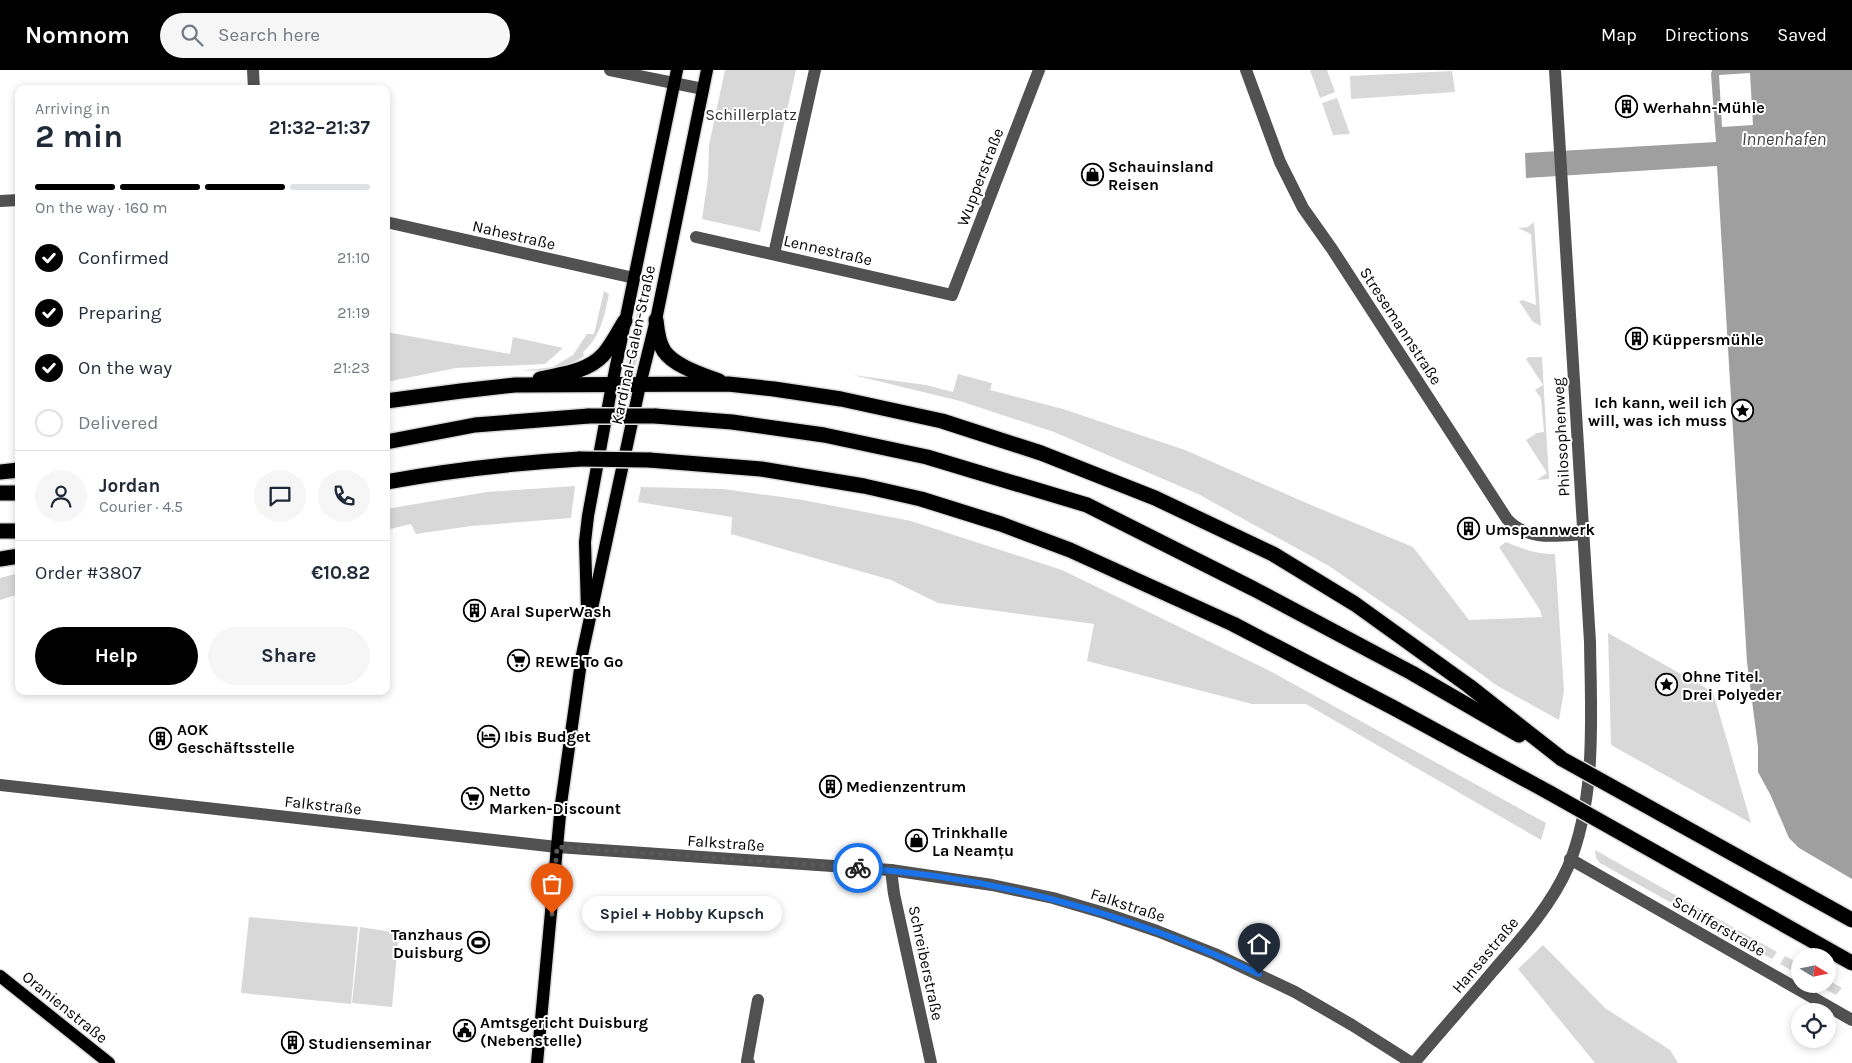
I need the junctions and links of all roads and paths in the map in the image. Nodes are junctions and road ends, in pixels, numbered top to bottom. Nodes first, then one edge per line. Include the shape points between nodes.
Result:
1 (253, 70) edge
2 (610, 70) edge
3 (708, 70) edge
4 (816, 70) edge
5 (1039, 70) edge
6 (1246, 70) edge
7 (1555, 70) edge
8 (675, 76) edge
9 (254, 85) edge
10 (703, 89) junction
11 (15, 200) edge
12 (0, 201) edge
13 (390, 223) edge
14 (696, 237) dead end
15 (774, 254) junction
16 (634, 278) junction
17 (952, 295) joint
18 (656, 320) junction
19 (625, 321) junction
20 (728, 384) junction
21 (515, 385) junction
22 (612, 385) junction
23 (640, 385) junction
24 (390, 400) edge
25 (390, 441) edge
26 (15, 470) edge
27 (0, 472) edge
28 (390, 481) edge
29 (0, 493) edge
30 (15, 493) edge
31 (0, 531) edge
32 (15, 531) edge
33 (1583, 534) junction
34 (15, 557) edge
35 (0, 559) edge
36 (587, 626) junction
37 (1562, 759) junction
38 (0, 785) edge
39 (557, 847) junction
40 (1570, 859) junction
41 (891, 870) junction
42 (1852, 920) edge
43 (1852, 963) edge
44 (0, 976) edge
45 (758, 1000) dead end
46 (1852, 1020) edge
47 (109, 1063) edge
48 (537, 1063) edge
49 (749, 1063) edge
50 (931, 1063) edge
51 (1413, 1063) edge

1 - 9 street
2 - 8 street
3 - 10 main road, Kardinal-Galen-Straße
4 - 15 street
5 - 17 street, Wupperstraße
6 - 33 street, Stresemannstraße via 1276,152 1303,208 1507,519 1513,526 1535,535
7 - 33 street, Philosophenweg
8 - 10 street
8 - 16 main road, Kardinal-Galen-Straße
10 - 18 main road, Kardinal-Galen-Straße
11 - 12 street
13 - 16 street, Nahestraße
14 - 15 street, Lennestraße
15 - 17 street, Lennestraße
16 - 19 main road, Kardinal-Galen-Straße
18 - 20 highway via 664,352 692,370
18 - 23 main road, Kardinal-Galen-Straße
19 - 21 highway via 604,354 595,362 572,372
19 - 22 main road, Kardinal-Galen-Straße
20 - 23 highway
20 - 37 highway via 841,399 942,421 1042,452 1155,498 1273,554 1355,604 1470,686
21 - 22 highway
21 - 24 highway
22 - 23 highway
22 - 36 main road, Kardinal-Galen-Straße via 585,542
23 - 36 main road, Kardinal-Galen-Straße
25 - 37 highway, bridge via 475,425 589,416 655,416 732,422 824,435 927,457 1087,505 1254,589
26 - 27 highway
28 - 43 highway, bridge via 522,462 649,460 761,469 864,486 921,499 1000,524 1070,550 1233,624 1550,793
29 - 30 highway
31 - 32 highway
33 - 40 street, Philosophenweg via 1590,642 1591,734 1585,803
34 - 35 highway
36 - 39 main road, Kardinal-Galen-Straße via 567,753
37 - 42 highway, bridge
38 - 39 street, Falkstraße
39 - 41 street, Falkstraße
39 - 48 main road, Kardinal-Galen-Straße
40 - 46 street, Schifferstraße
40 - 51 street, Hansastraße via 1549,900 1526,934
41 - 50 street, Schreiberstraße
41 - 51 street, Falkstraße via 992,884 1053,898 1158,931 1274,981
44 - 47 main road, Oranienstraße
45 - 49 street

